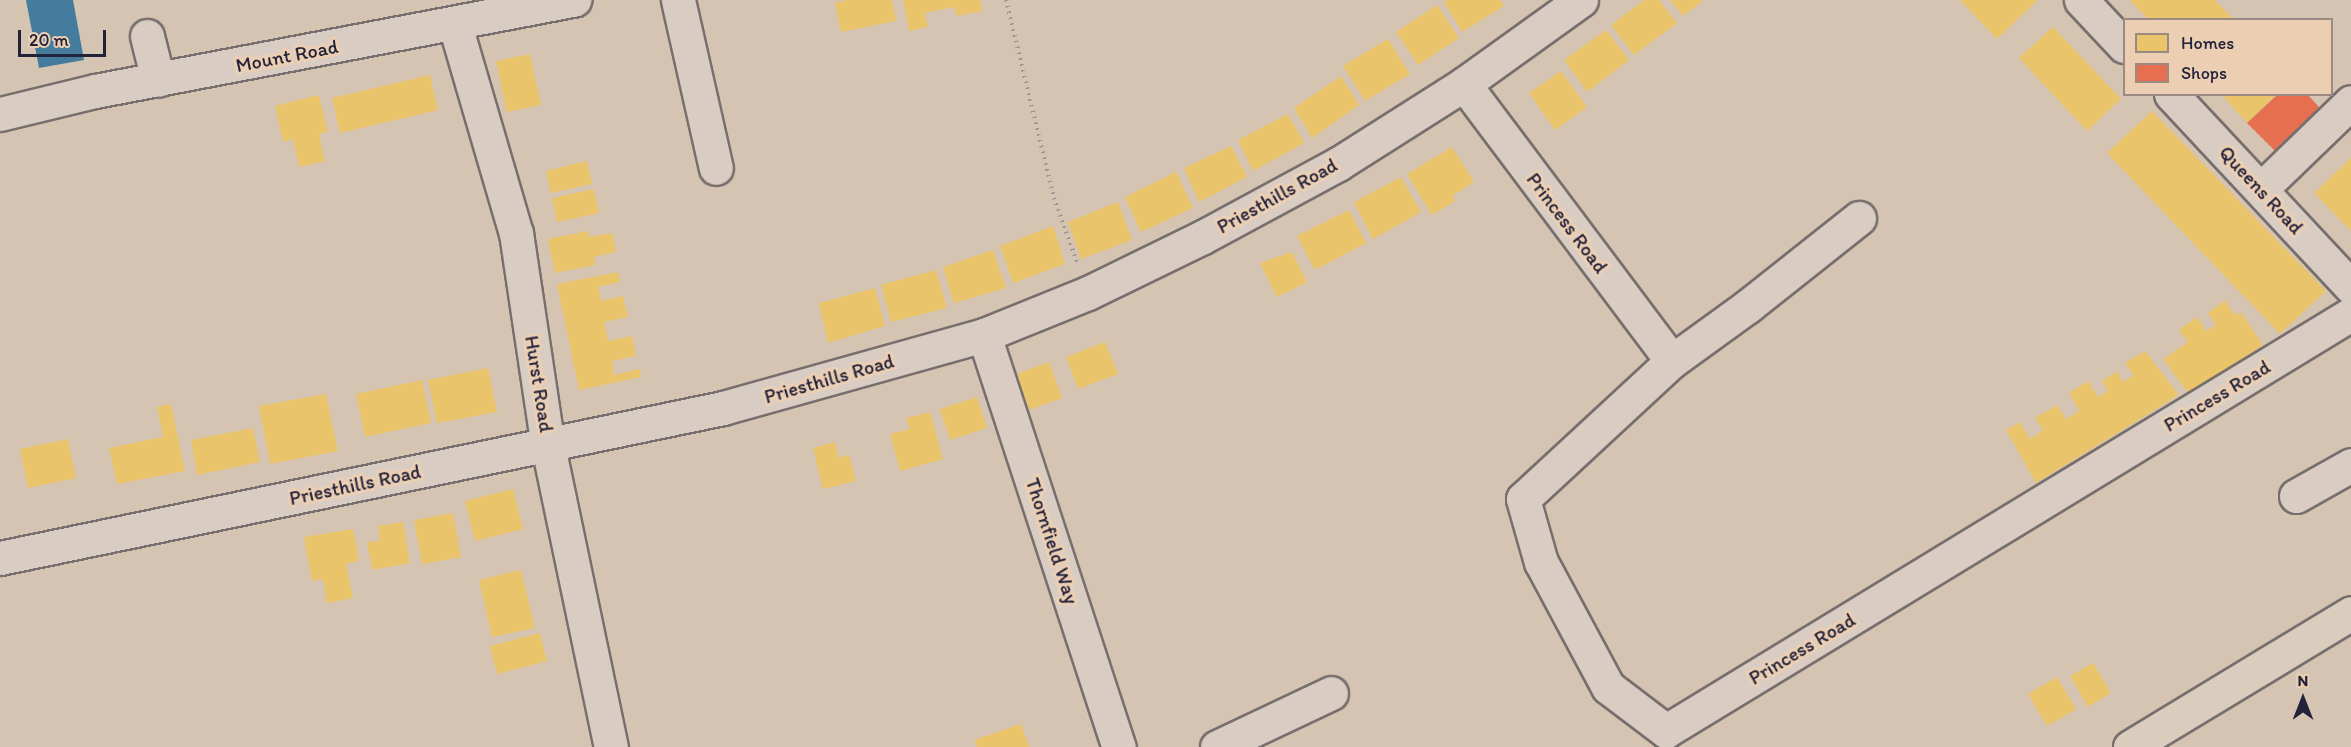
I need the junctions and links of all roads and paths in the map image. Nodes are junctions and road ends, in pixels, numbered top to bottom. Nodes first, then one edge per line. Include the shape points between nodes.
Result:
1 (574, 0) edge
2 (678, 0) edge
3 (1006, 0) edge
4 (1581, 0) edge
5 (2081, 0) edge
6 (441, 18) edge
7 (147, 36) dead end
8 (2123, 45) edge
9 (158, 80) junction
10 (1464, 84) junction
11 (2173, 96) edge
12 (2351, 102) edge
13 (0, 114) edge
14 (716, 168) dead end
15 (2261, 189) junction
16 (1859, 218) dead end
17 (2351, 287) edge
18 (1088, 293) junction
19 (2351, 315) edge
20 (984, 335) junction
21 (1672, 360) junction
22 (548, 446) junction
23 (2351, 465) edge
24 (2296, 496) dead end
25 (0, 558) edge
26 (2351, 613) edge
27 (1331, 693) dead end
28 (611, 747) edge
29 (1119, 747) edge
30 (1217, 747) edge
31 (2130, 747) edge

1 - 6 street, Mount Road
2 - 14 street
3 - 18 path via 1054,198
4 - 10 street, Priesthills Road
5 - 8 street
6 - 9 street, Mount Road
6 - 22 street, Hurst Road via 516,233
7 - 9 street
9 - 13 street, Mount Road
10 - 18 street, Priesthills Road via 1338,164
10 - 21 street, Princess Road
11 - 15 street, Queens Road
12 - 15 street
15 - 17 street, Queens Road
16 - 21 street, Princess Road
18 - 20 street, Priesthills Road
19 - 21 street, Princess Road via 1666,731 1608,687 1541,562 1523,499
20 - 22 street, Priesthills Road via 780,394
20 - 29 street, Thornfield Way
22 - 25 street, Priesthills Road
22 - 28 street, Hurst Road
23 - 24 street
26 - 31 main road
27 - 30 street

